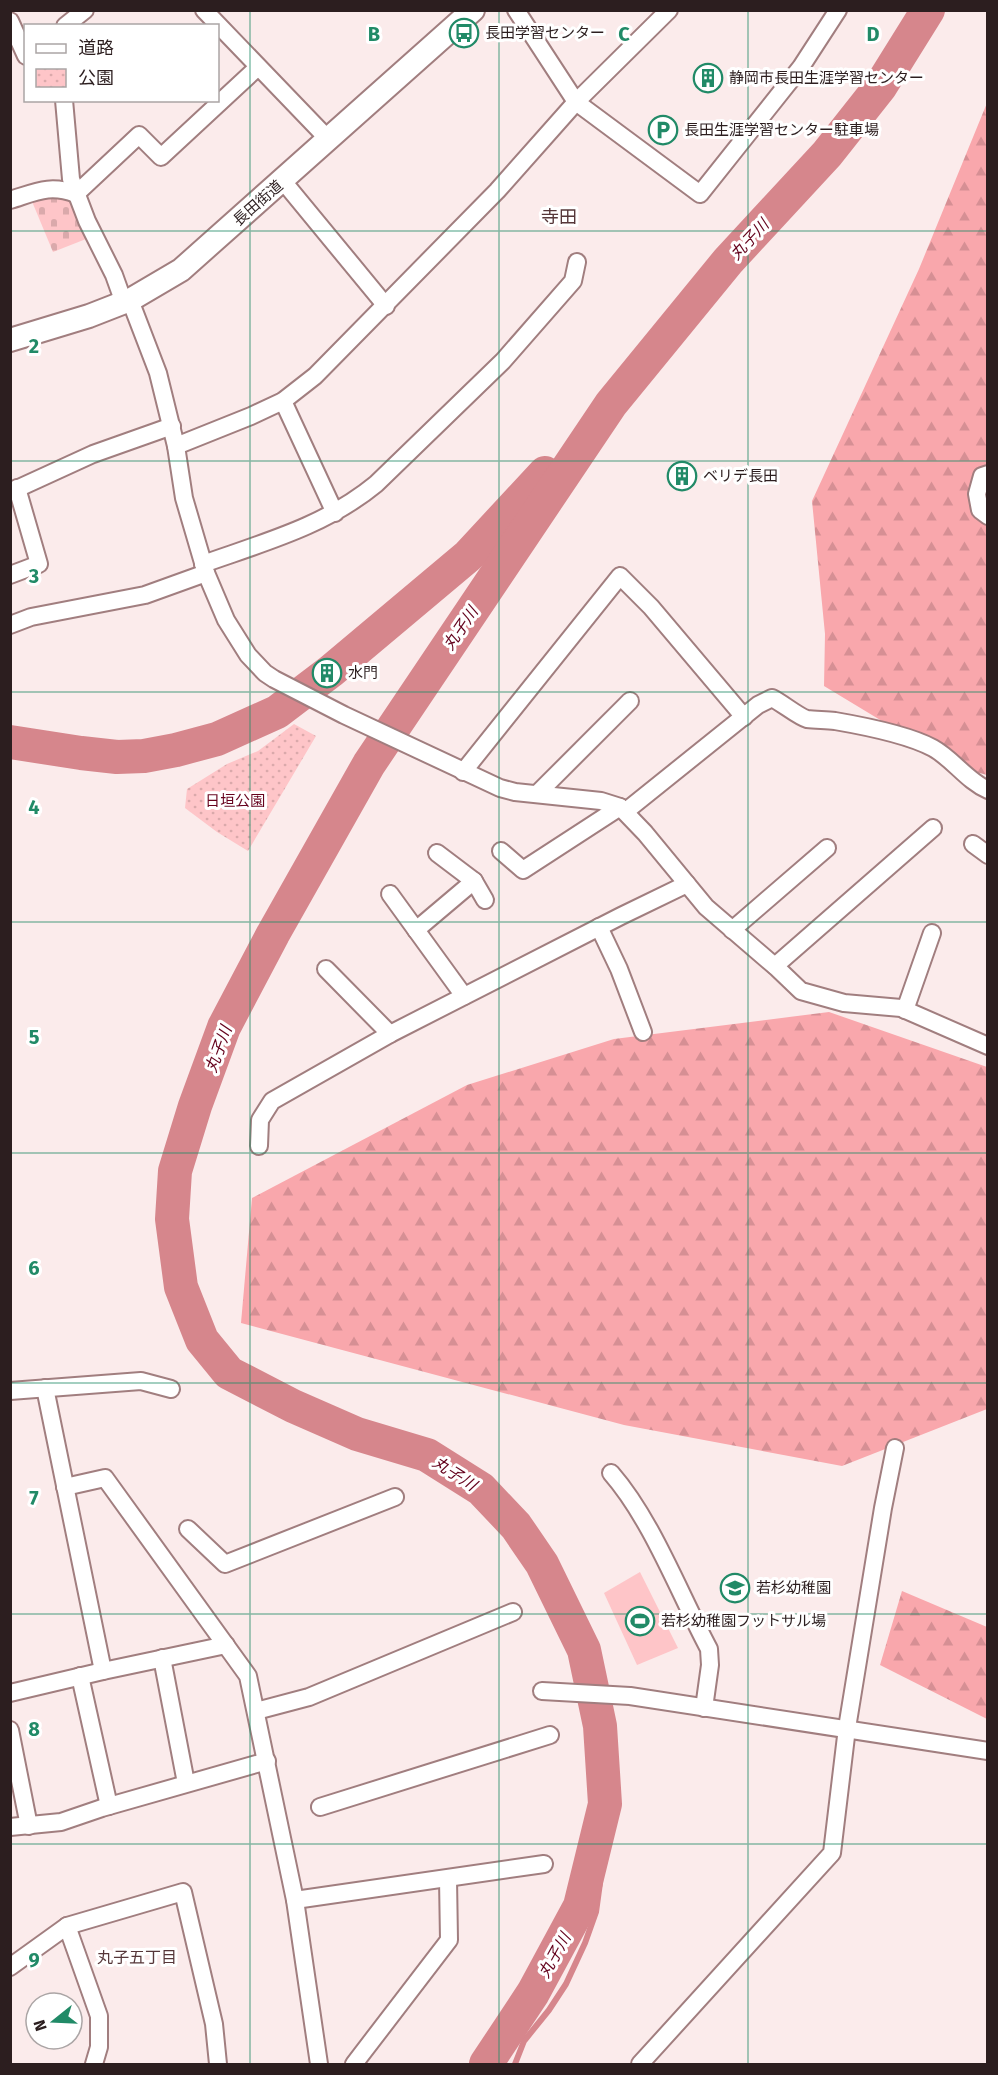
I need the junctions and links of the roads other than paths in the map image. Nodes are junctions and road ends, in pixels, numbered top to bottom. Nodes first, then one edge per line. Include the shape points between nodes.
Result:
1 (85, 10) edge
2 (204, 10) edge
3 (516, 10) edge
4 (669, 10) edge
5 (838, 10) edge
6 (467, 12) edge
7 (10, 21) edge
8 (68, 24) edge
9 (217, 24) edge
10 (219, 26) edge
11 (24, 52) edge
12 (258, 67) junction
13 (64, 102) edge
14 (576, 102) junction
15 (328, 140) junction
16 (283, 181) junction
17 (76, 194) junction
18 (10, 200) edge
19 (577, 262) dead end
20 (127, 302) junction
21 (386, 306) junction
22 (10, 340) edge
23 (283, 401) junction
24 (172, 426) junction
25 (176, 446) junction
26 (987, 474) edge
27 (14, 490) edge
28 (335, 513) junction
29 (987, 516) edge
30 (205, 568) junction
31 (10, 575) edge
32 (10, 625) edge
33 (630, 701) dead end
34 (744, 717) junction
35 (463, 772) junction
36 (987, 790) edge
37 (537, 795) junction
38 (623, 809) junction
39 (933, 828) dead end
40 (973, 844) dead end
41 (827, 848) dead end
42 (501, 851) dead end
43 (436, 853) dead end
44 (987, 855) edge
45 (474, 881) junction
46 (687, 884) junction
47 (390, 894) dead end
48 (484, 900) dead end
49 (599, 927) junction
50 (416, 930) junction
51 (732, 930) junction
52 (932, 933) dead end
53 (775, 966) junction
54 (327, 969) dead end
55 (464, 996) junction
56 (905, 1010) junction
57 (643, 1032) dead end
58 (390, 1034) junction
59 (987, 1046) edge
60 (259, 1146) dead end
61 (45, 1388) junction
62 (171, 1389) dead end
63 (10, 1391) edge
64 (895, 1448) dead end
65 (611, 1473) dead end
66 (65, 1487) junction
67 (395, 1497) dead end
68 (188, 1529) dead end
69 (513, 1612) dead end
70 (226, 1645) junction
71 (162, 1658) junction
72 (103, 1671) junction
73 (80, 1676) junction
74 (546, 1691) dead end
75 (10, 1693) edge
76 (704, 1708) junction
77 (256, 1711) junction
78 (847, 1728) junction
79 (10, 1730) edge
80 (550, 1735) dead end
81 (987, 1751) edge
82 (267, 1761) junction
83 (186, 1783) junction
84 (109, 1806) junction
85 (320, 1807) dead end
86 (29, 1826) junction
87 (10, 1827) edge
88 (544, 1864) dead end
89 (448, 1879) junction
90 (295, 1900) junction
91 (67, 1926) junction
92 (10, 1967) edge
93 (94, 2064) edge
94 (218, 2064) edge
95 (319, 2064) edge
96 (354, 2064) edge
97 (640, 2064) edge

1 - 8 street
2 - 9 street
3 - 14 street
4 - 14 street
5 - 14 street via 801,66 700,194
6 - 15 main road, 長田街道
7 - 11 street
10 - 12 street
12 - 15 street
12 - 17 street via 161,157 139,135
13 - 17 street via 71,179
14 - 21 street
15 - 16 main road, 長田街道
16 - 20 main road, 長田街道 via 181,270
16 - 21 street
17 - 18 street via 52,188
17 - 20 street
19 - 28 street via 573,280 503,361 376,484
20 - 22 main road, 長田街道
20 - 24 street via 158,373
21 - 23 street via 315,376
23 - 25 street
23 - 28 street
24 - 25 street
24 - 27 street via 93,453
25 - 30 street via 184,498
26 - 29 street via 982,476 977,494 980,510
27 - 31 street via 39,564
28 - 30 street
30 - 32 street via 145,595 31,617
30 - 35 street via 226,620 248,656 265,673
33 - 37 street
34 - 35 street via 651,606 620,576
34 - 36 street via 772,698 805,718 908,738 933,748
34 - 38 street
35 - 37 street via 515,792
37 - 38 street via 602,801
38 - 42 street via 523,870
38 - 46 street
39 - 53 street
40 - 44 street
41 - 51 street
43 - 45 street
45 - 48 street
45 - 50 street
46 - 49 street
46 - 51 street
47 - 50 street
49 - 55 street
49 - 57 street
50 - 55 street
51 - 53 street
52 - 56 street
53 - 56 street via 801,991 844,1003
54 - 58 street
55 - 58 street
56 - 59 street
58 - 60 street via 272,1101 260,1119
61 - 62 street via 141,1381
61 - 63 street
61 - 66 street
64 - 78 street
65 - 76 street via 649,1530 709,1649
66 - 70 street via 105,1478
66 - 72 street
67 - 68 street via 225,1564
69 - 77 street via 309,1697
70 - 71 street
70 - 77 street via 248,1676
71 - 72 street
71 - 83 street
72 - 73 street
73 - 75 street
73 - 84 street
74 - 76 street via 623,1695
76 - 78 street
77 - 82 street
78 - 81 street
78 - 97 street via 832,1853
79 - 86 street
80 - 85 street
82 - 83 street
82 - 90 street
83 - 84 street
84 - 86 street via 61,1822
86 - 87 street
88 - 89 street
89 - 90 street
89 - 96 street via 449,1940
90 - 95 street
91 - 92 street
91 - 93 street via 99,2016 99,2047
91 - 94 street via 183,1892 214,2024

